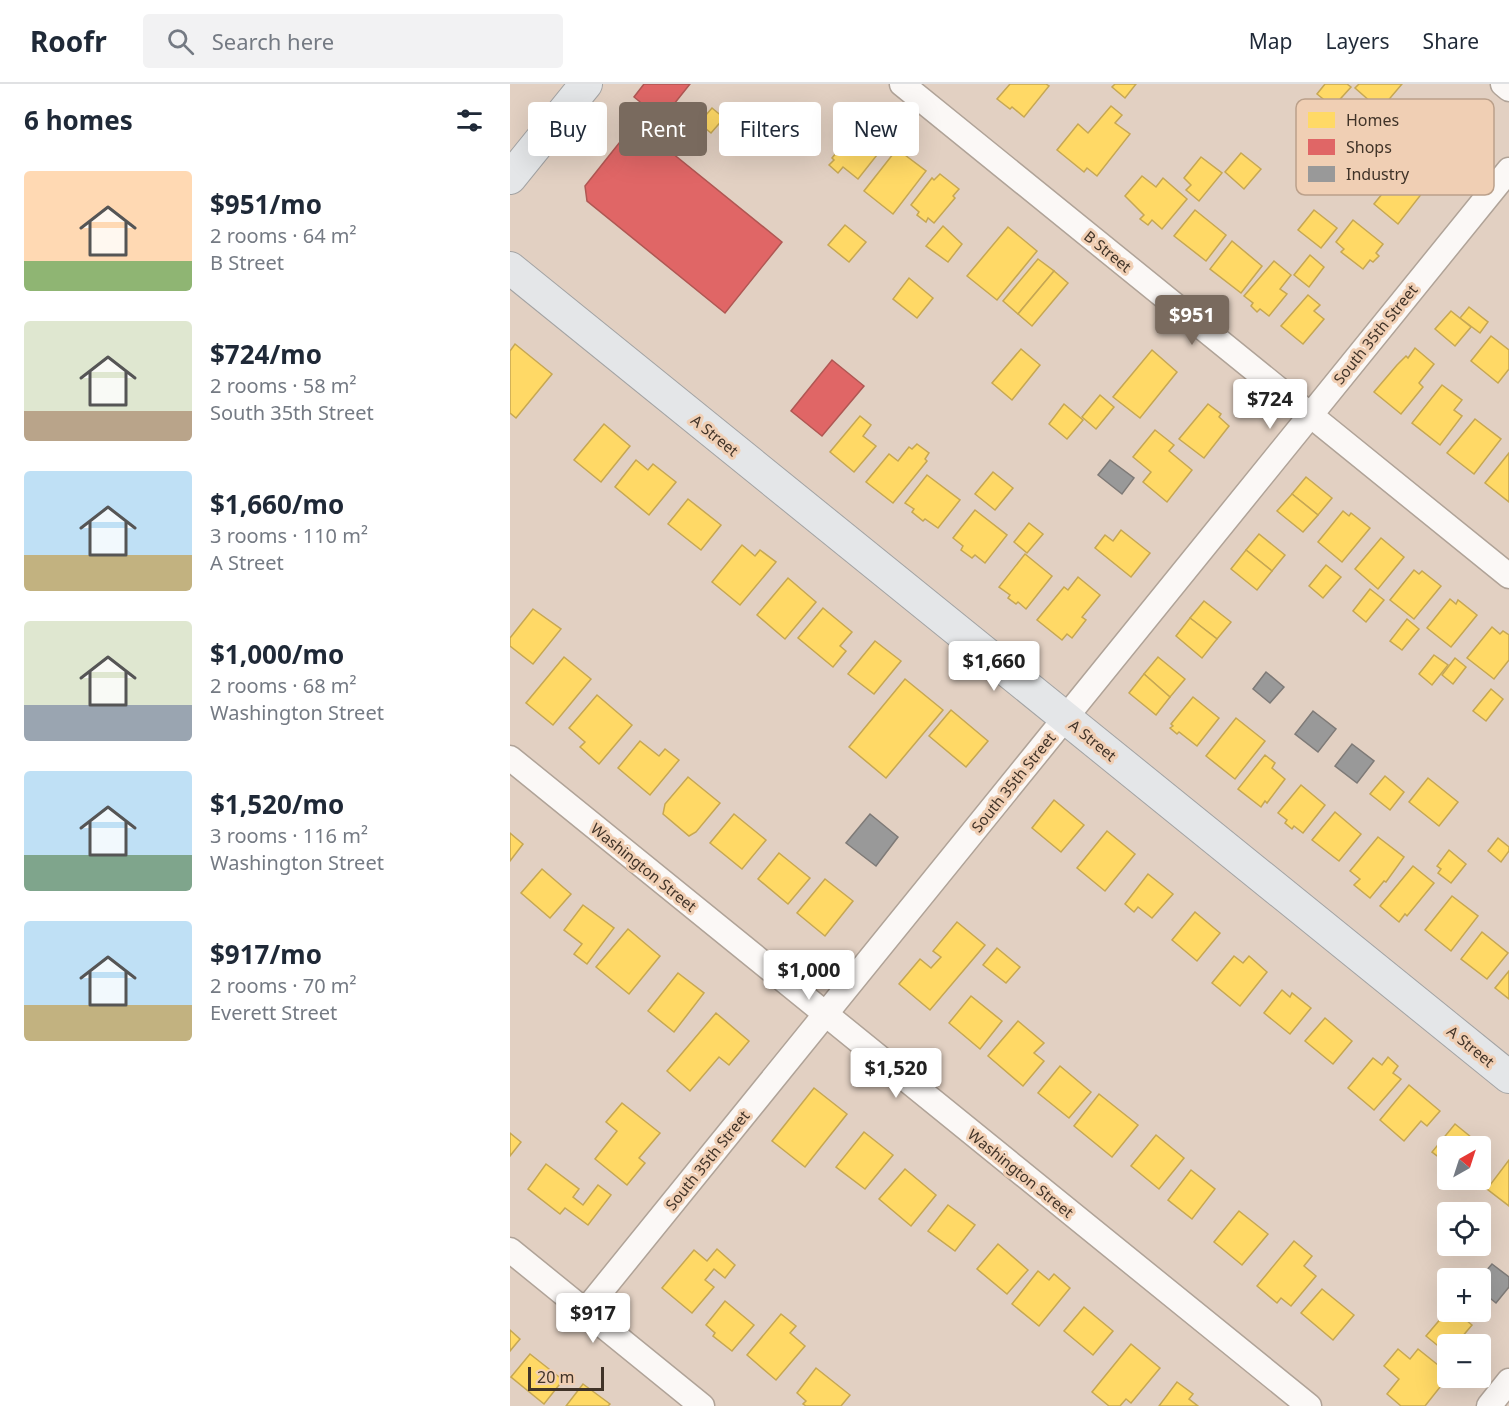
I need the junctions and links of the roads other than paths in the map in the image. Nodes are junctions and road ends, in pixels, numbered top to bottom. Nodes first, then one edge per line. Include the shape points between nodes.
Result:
1 (586, 84) edge
2 (902, 84) edge
3 (1503, 84) edge
4 (1509, 89) edge
5 (1509, 170) edge
6 (510, 178) edge
7 (1494, 188) edge
8 (1489, 195) edge
9 (510, 268) edge
10 (1310, 415) junction
11 (1509, 576) edge
12 (1065, 718) junction
13 (510, 758) edge
14 (825, 1015) junction
15 (1509, 1077) edge
16 (510, 1250) edge
17 (585, 1311) junction
18 (1509, 1381) edge
19 (702, 1406) edge
20 (1309, 1406) edge
21 (1489, 1406) edge

1 - 6 main road
2 - 10 street, B Street
3 - 4 street
5 - 7 street, South 35th Street
8 - 10 street, South 35th Street
9 - 12 main road, A Street
10 - 11 street, B Street
10 - 12 street, South 35th Street
12 - 14 street, South 35th Street
12 - 15 main road, A Street
13 - 14 street, Washington Street
14 - 17 street, South 35th Street
14 - 20 street, Washington Street
16 - 17 street
17 - 19 street
18 - 21 street

